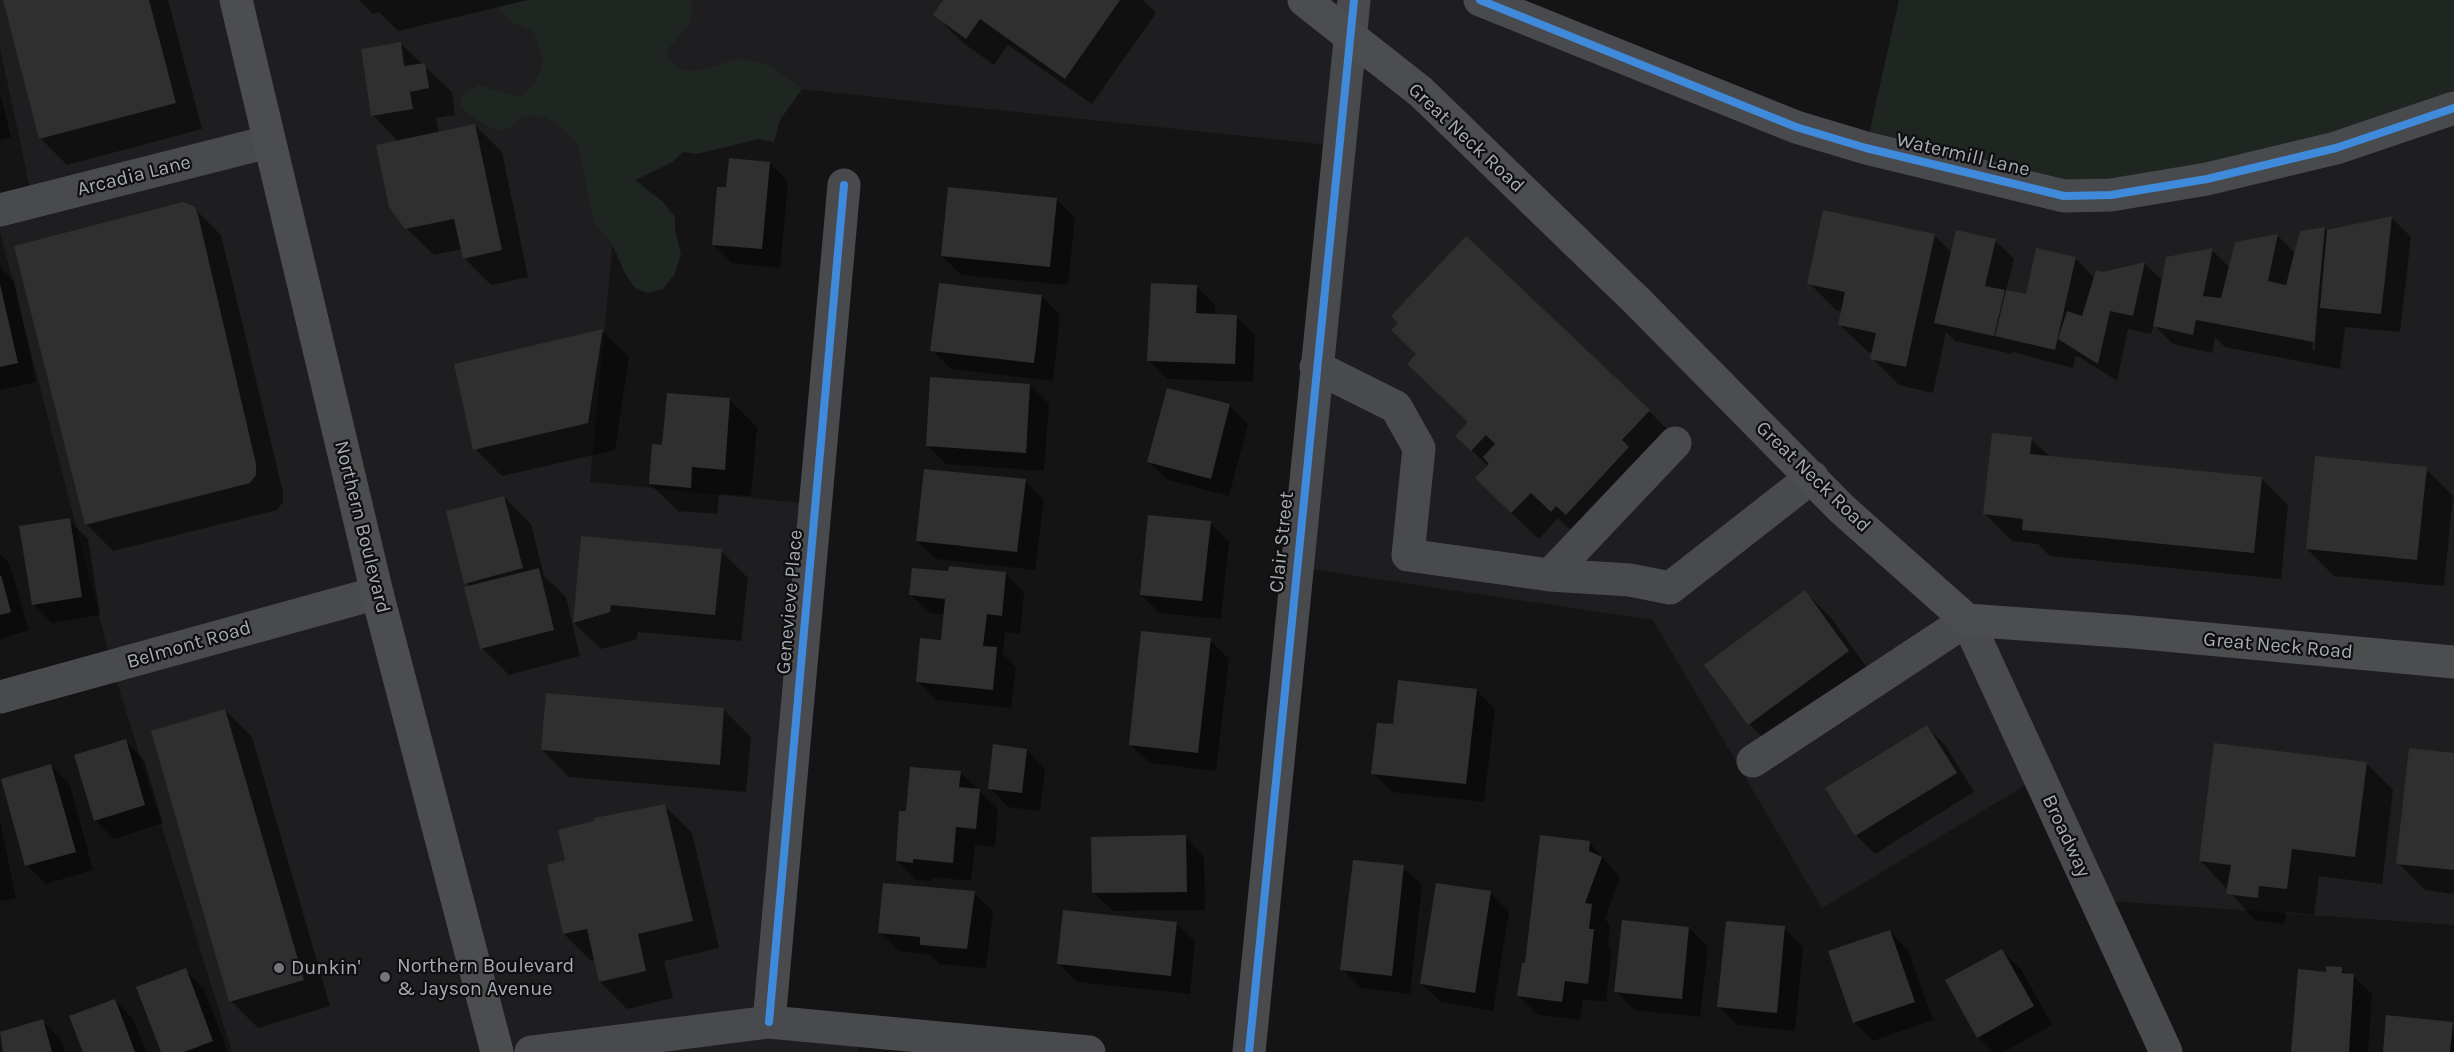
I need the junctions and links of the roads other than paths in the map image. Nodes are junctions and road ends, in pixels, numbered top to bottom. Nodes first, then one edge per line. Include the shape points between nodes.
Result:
1 (236, 0) edge
2 (1304, 0) edge
3 (1354, 0) edge
4 (1480, 0) edge
5 (1349, 36) junction
6 (2454, 108) edge
7 (268, 142) junction
8 (844, 185) dead end
9 (0, 210) edge
10 (1316, 367) junction
11 (1675, 443) dead end
12 (1812, 477) junction
13 (1550, 575) junction
14 (377, 593) junction
15 (1967, 620) junction
16 (2454, 662) edge
17 (0, 697) edge
18 (1753, 760) dead end
19 (770, 1022) junction
20 (497, 1052) edge
21 (531, 1052) edge
22 (1089, 1052) edge
23 (1249, 1052) edge
24 (2166, 1052) edge

1 - 7 main road, Northern Boulevard
2 - 5 main road, Great Neck Road
3 - 5 street, Clair Street
4 - 6 street, Watermill Lane via 1796,126 1866,148 2064,196 2111,195 2207,179 2336,148
5 - 10 street, Clair Street
5 - 12 main road, Great Neck Road via 1429,100
7 - 9 street, Arcadia Lane
7 - 14 main road, Northern Boulevard
8 - 19 street, Genevieve Place
10 - 13 street via 1396,407 1419,448 1408,555
10 - 23 street, Clair Street
11 - 13 street
12 - 13 street via 1671,588 1630,580
12 - 15 main road, Great Neck Road
14 - 17 street, Belmont Road
14 - 20 main road, Northern Boulevard
15 - 16 main road, Great Neck Road
15 - 18 street
15 - 24 street, Broadway
19 - 21 street
19 - 22 street

